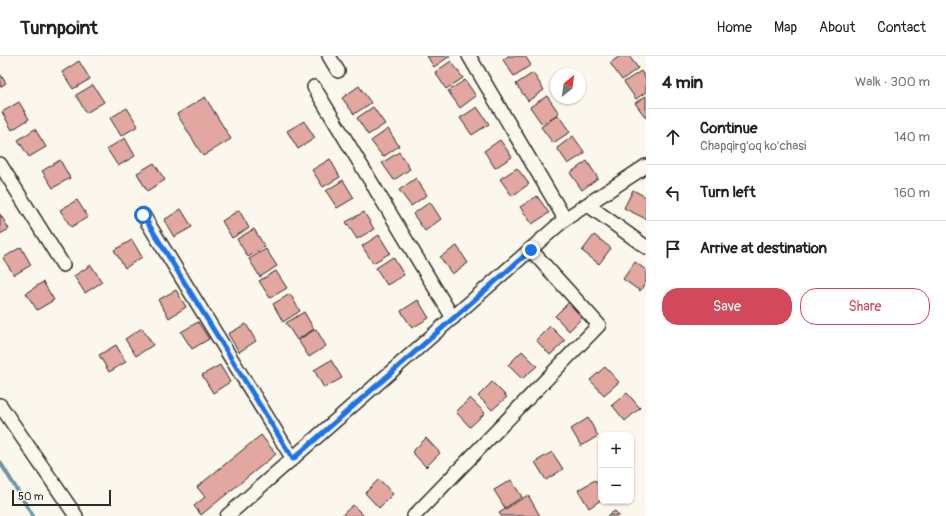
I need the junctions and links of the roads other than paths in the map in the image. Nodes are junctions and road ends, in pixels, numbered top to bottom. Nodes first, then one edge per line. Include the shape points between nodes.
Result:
1 (329, 56) edge
2 (469, 56) edge
3 (338, 71) dead end
4 (314, 87) dead end
5 (0, 164) edge
6 (646, 166) edge
7 (588, 205) junction
8 (143, 215) dead end
9 (565, 219) junction
10 (646, 247) edge
11 (531, 250) junction
12 (63, 265) dead end
13 (453, 318) junction
14 (0, 405) edge
15 (293, 459) junction
16 (76, 516) edge
17 (227, 516) edge
18 (414, 516) edge

1 - 3 street
2 - 9 street
4 - 13 street
5 - 12 street
6 - 7 street
7 - 9 street
7 - 10 street
8 - 15 street
9 - 11 street
11 - 13 street
11 - 18 street via 600,325
13 - 15 street
14 - 16 street
15 - 17 street

